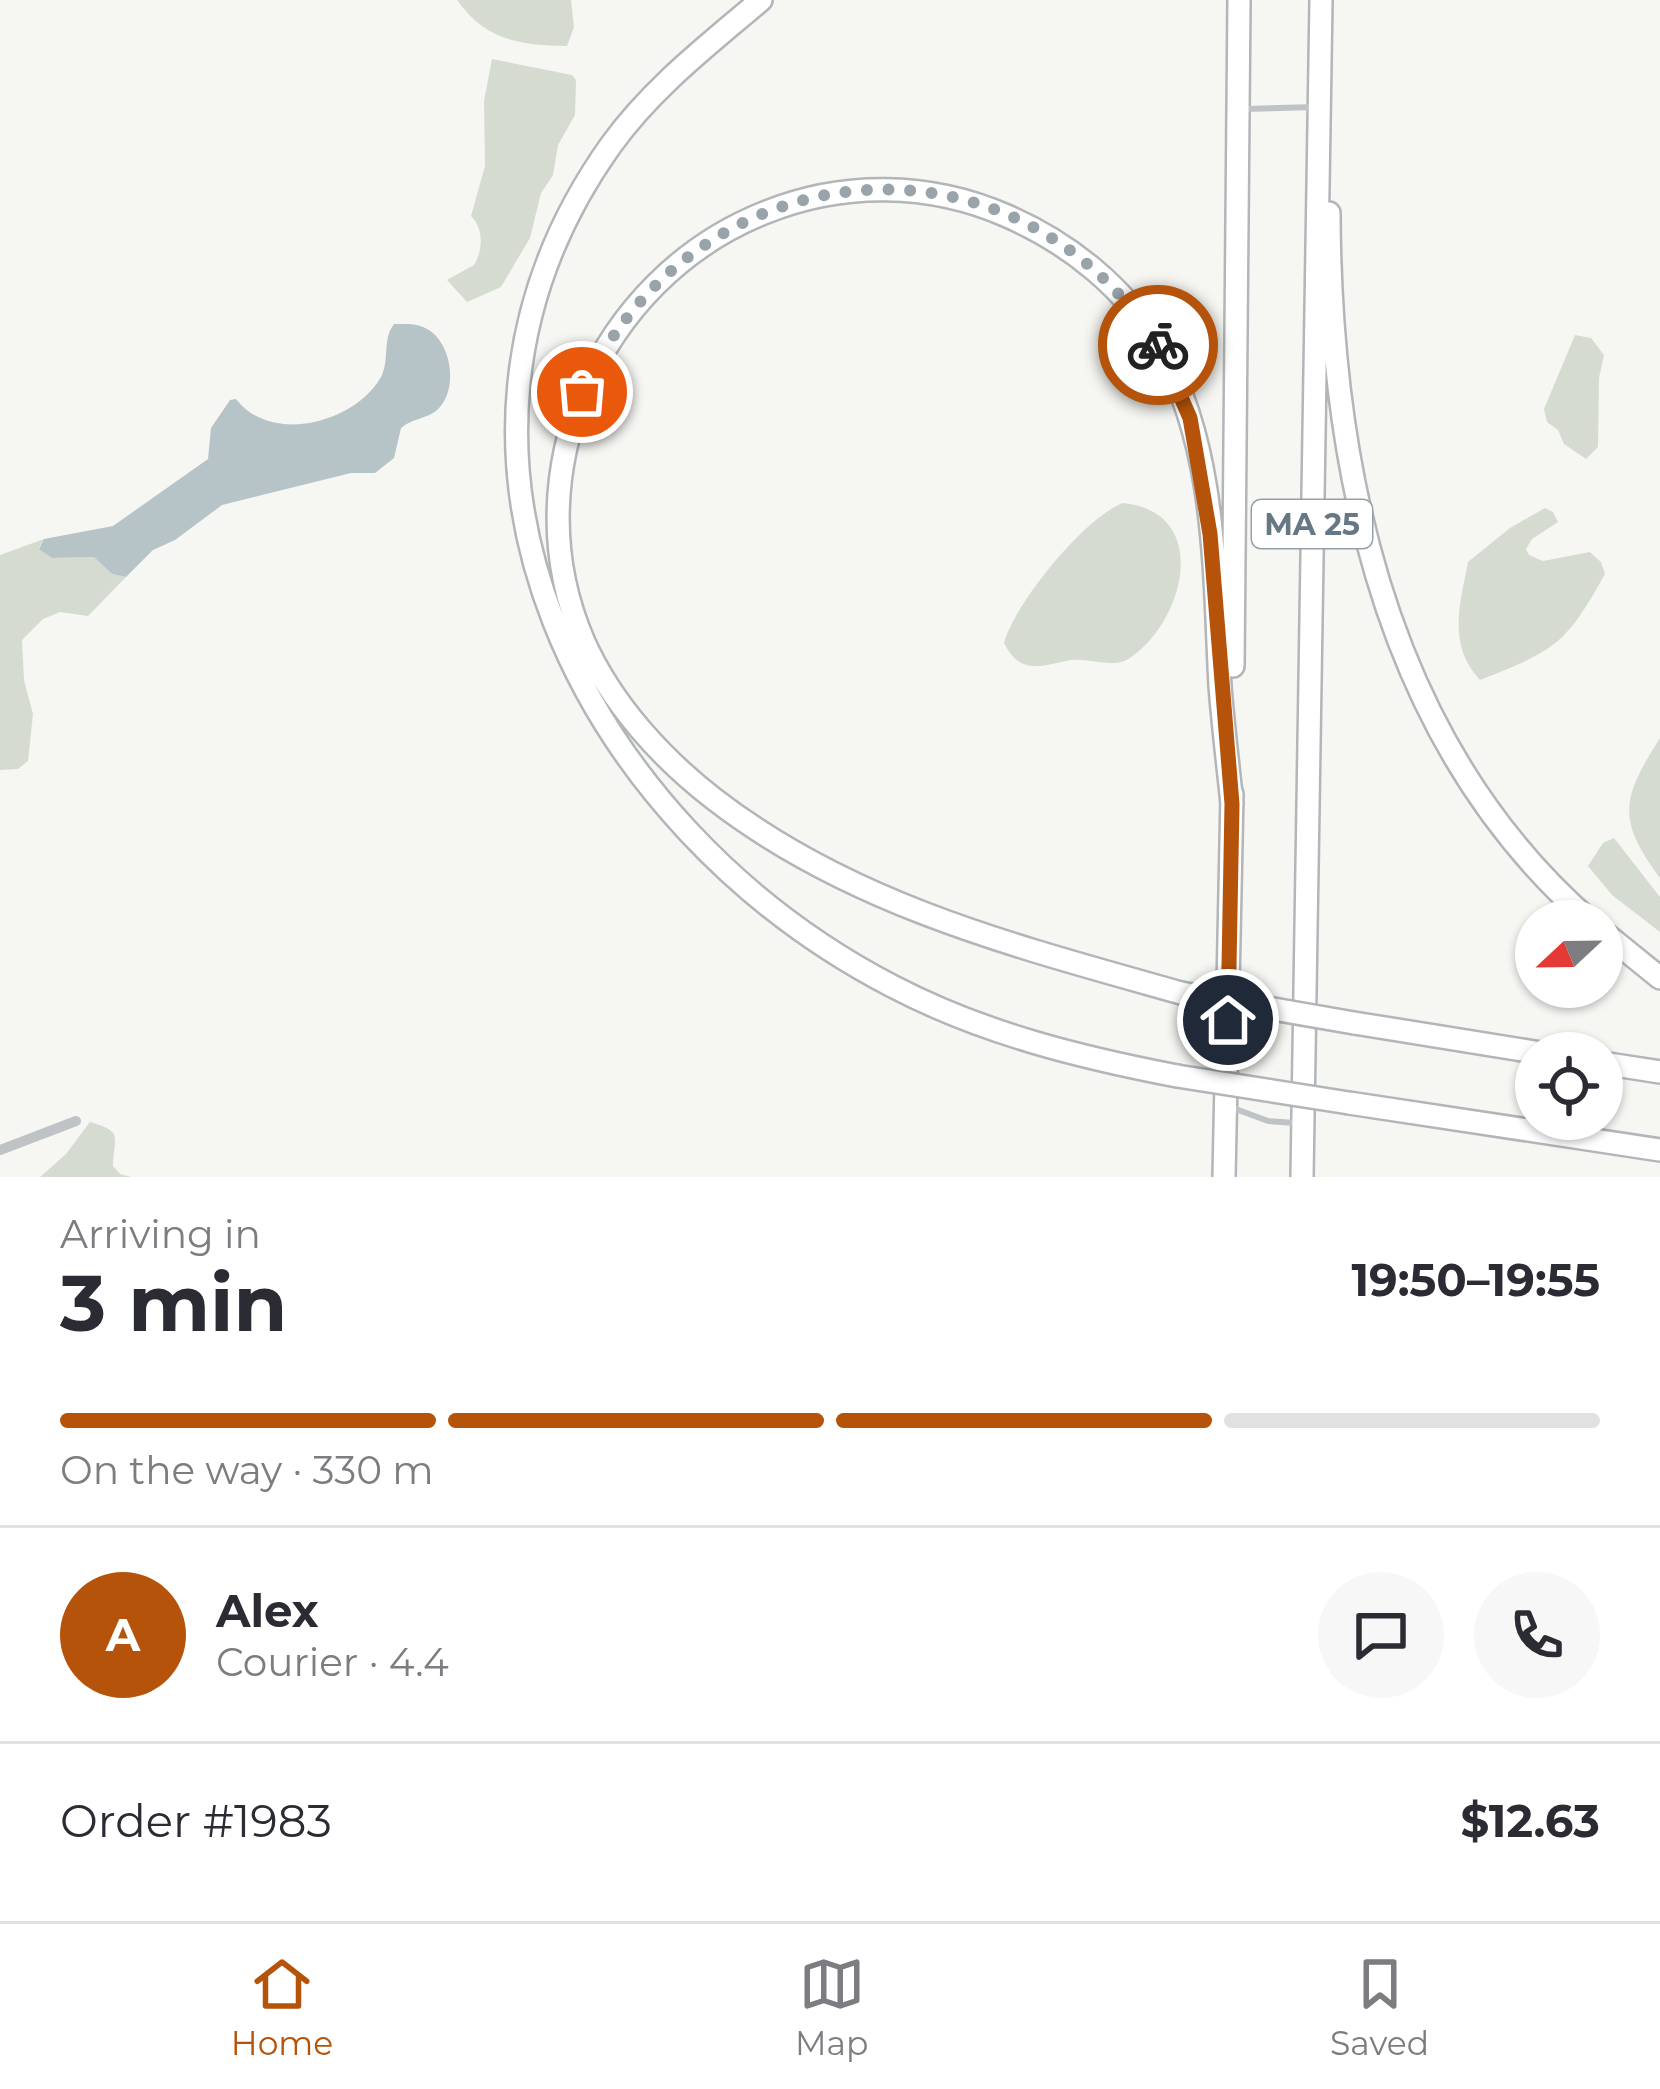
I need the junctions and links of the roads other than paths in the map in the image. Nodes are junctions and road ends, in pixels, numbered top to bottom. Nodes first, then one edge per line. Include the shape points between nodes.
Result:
1 (761, 0) edge
2 (1239, 0) edge
3 (1321, 0) edge
4 (1320, 107) junction
5 (1238, 110) junction
6 (1232, 804) junction
7 (1570, 900) edge
8 (1623, 948) edge
9 (1660, 978) edge
10 (1515, 1049) edge
11 (1623, 1066) edge
12 (1660, 1072) edge
13 (1227, 1106) junction
14 (76, 1120) dead end
15 (1304, 1124) junction
16 (0, 1150) edge
17 (1660, 1150) edge
18 (1224, 1177) edge
19 (1301, 1177) edge

1 - 17 highway, bridge via 629,122 572,209 523,362 524,522 546,610 587,693 645,779 718,861 797,926 890,986 958,1017 1177,1076
2 - 5 highway, MA 25
3 - 4 highway, MA 25
4 - 5 lane
4 - 7 highway via 1342,410 1377,587 1424,702 1467,776
4 - 15 highway, MA 25
5 - 6 highway, MA 25
6 - 10 highway, bridge via 1210,534 1190,418 1143,322 1078,257 967,201 887,189 832,193 722,232 673,266 627,314 582,392 565,451 560,546 574,616 597,668 632,718 714,799 840,877 950,925 1181,993
6 - 13 highway
8 - 9 highway
11 - 12 highway
13 - 15 lane
13 - 18 highway
14 - 16 street
15 - 19 highway, MA 25

